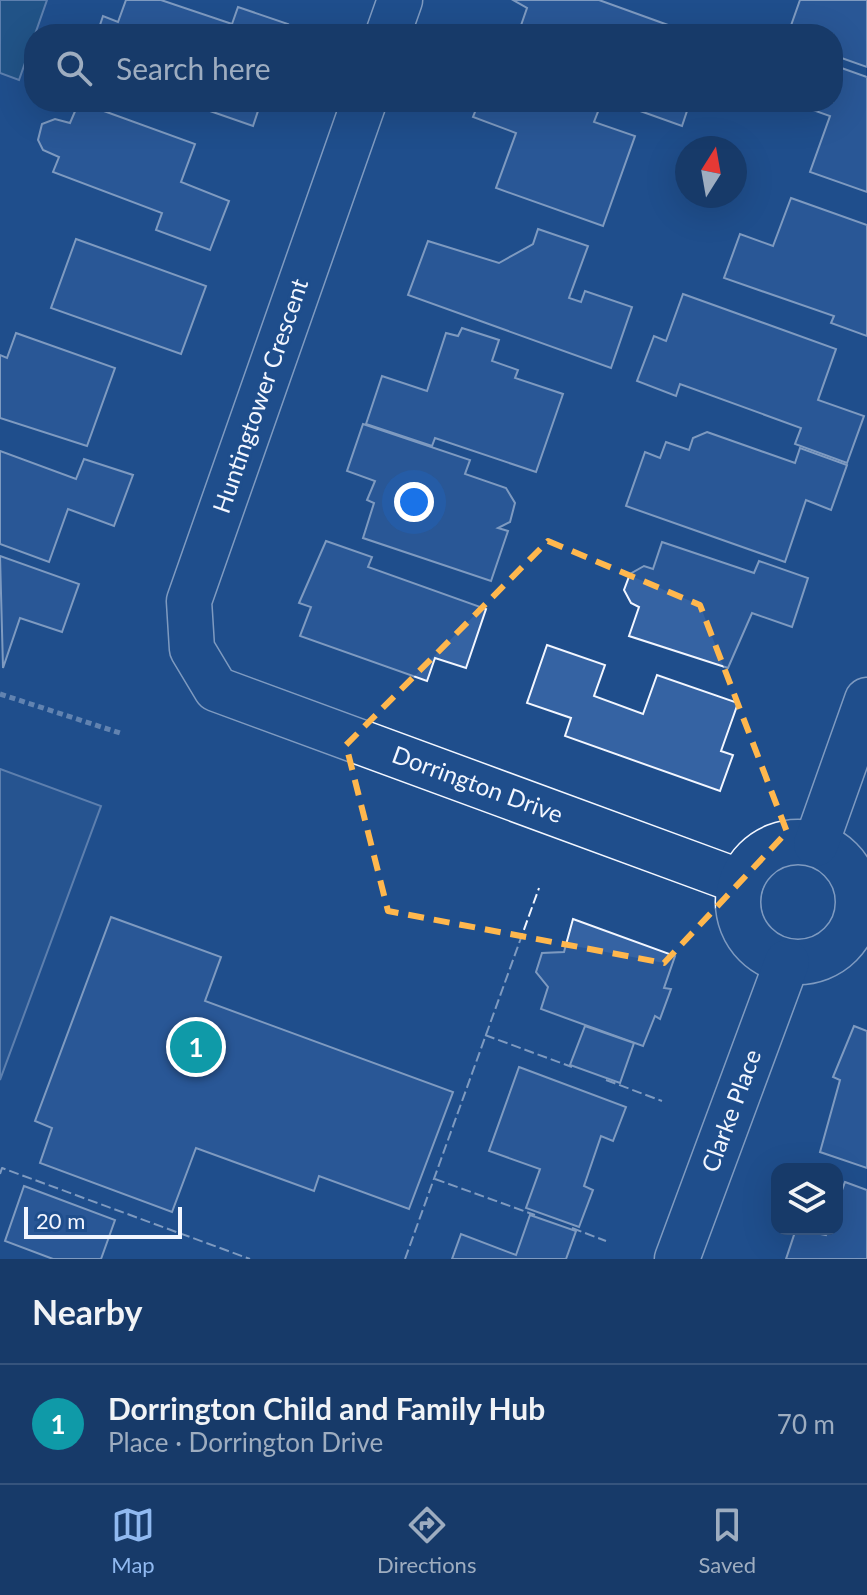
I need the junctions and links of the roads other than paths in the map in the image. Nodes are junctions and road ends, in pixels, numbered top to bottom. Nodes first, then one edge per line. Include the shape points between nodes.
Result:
1 (400, 0) edge
2 (392, 24) edge
3 (360, 112) edge
4 (216, 689) joint
5 (867, 700) edge
6 (816, 844) junction
7 (741, 882) junction
8 (861, 927) edge
9 (787, 962) junction
10 (677, 1259) edge

1 - 2 street
3 - 4 street, Huntingtower Crescent via 189,601 192,649
4 - 7 street, Dorrington Drive
5 - 6 street
6 - 7 street via 767,849
6 - 8 street via 849,869
7 - 9 street via 737,909 744,929 756,947
8 - 9 street via 828,955
9 - 10 street, Clarke Place

